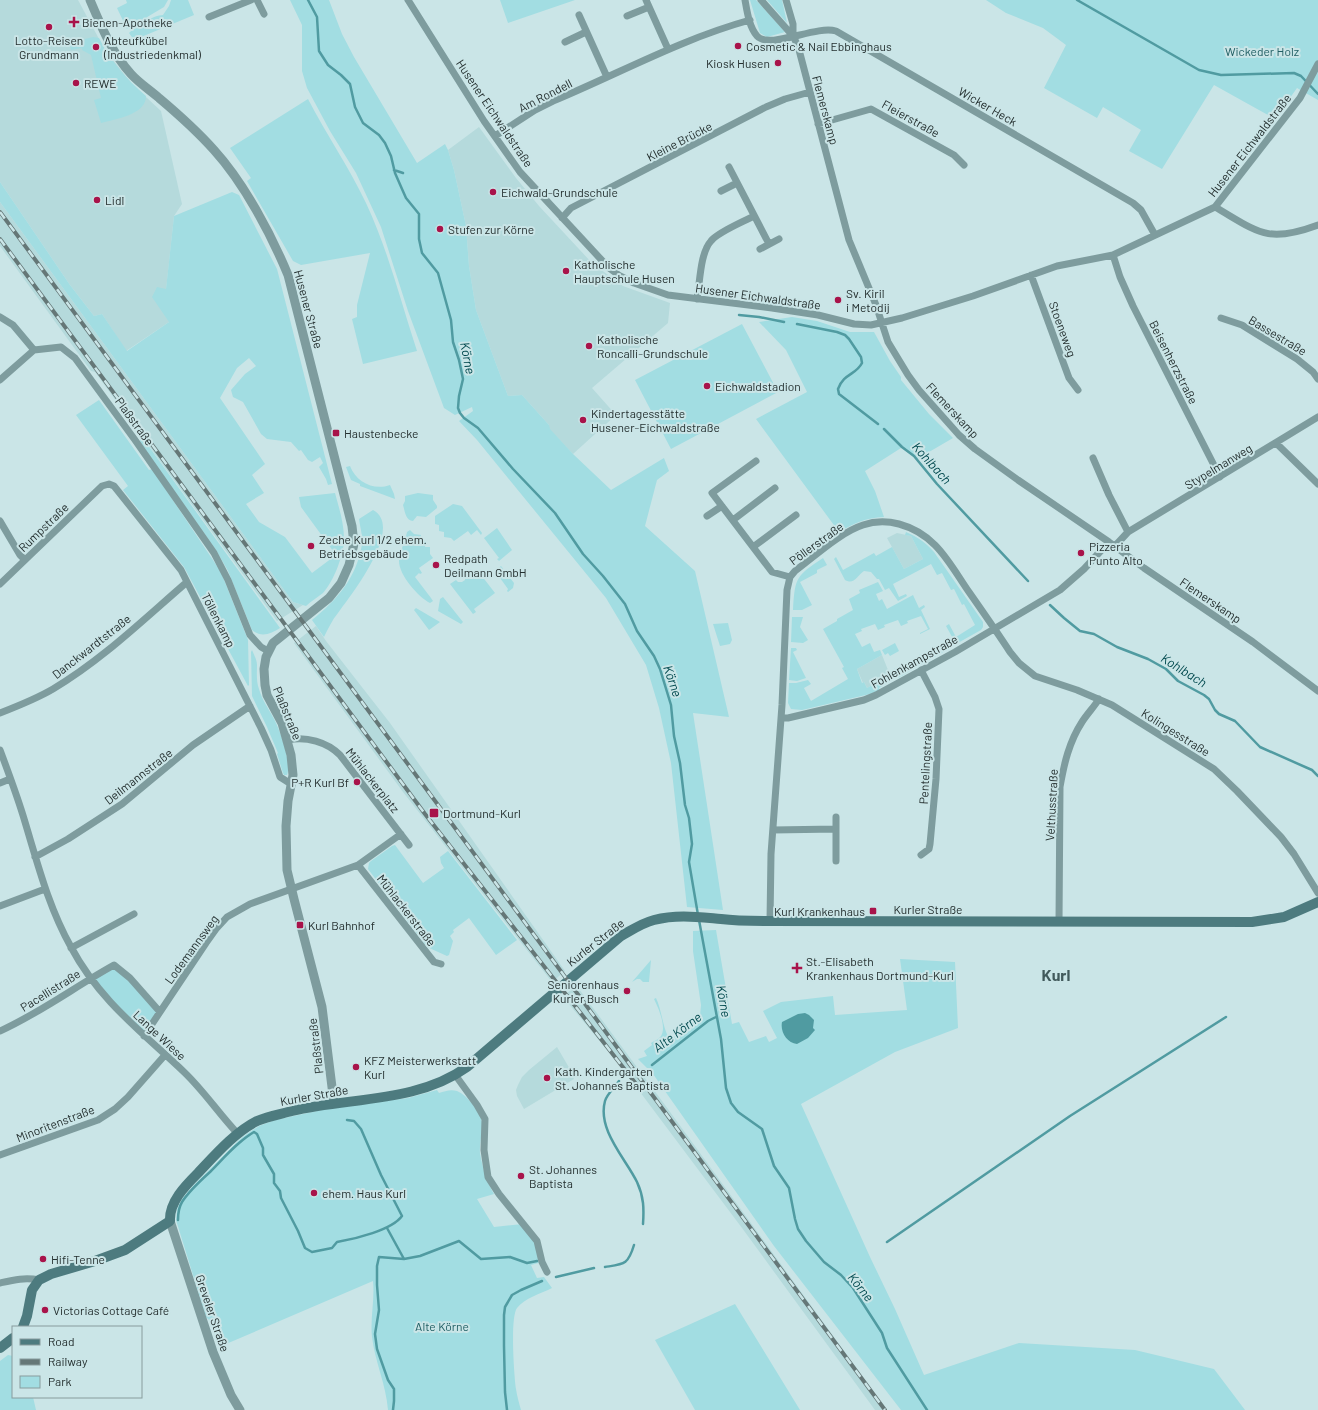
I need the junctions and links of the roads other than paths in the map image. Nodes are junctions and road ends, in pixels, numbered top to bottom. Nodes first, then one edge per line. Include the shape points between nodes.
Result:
1 (90, 0) edge
2 (251, 0) edge
3 (257, 0) edge
4 (408, 0) edge
5 (745, 0) edge
6 (761, 0) edge
7 (786, 0) edge
8 (648, 3) edge
9 (264, 14) dead end
10 (579, 15) dead end
11 (627, 16) dead end
12 (209, 17) dead end
13 (750, 20) junction
14 (586, 32) junction
15 (793, 36) junction
16 (565, 42) dead end
17 (668, 49) junction
18 (1318, 64) edge
19 (607, 77) junction
20 (810, 92) junction
21 (818, 124) junction
22 (495, 136) junction
23 (729, 166) dead end
24 (964, 166) dead end
25 (738, 183) junction
26 (721, 191) dead end
27 (1215, 207) junction
28 (754, 216) junction
29 (562, 218) junction
30 (1318, 225) edge
31 (1155, 235) junction
32 (780, 238) dead end
33 (769, 244) junction
34 (760, 249) dead end
35 (1113, 255) junction
36 (1031, 275) junction
37 (697, 299) junction
38 (0, 317) edge
39 (1220, 318) dead end
40 (881, 323) junction
41 (34, 350) junction
42 (1318, 379) edge
43 (0, 380) edge
44 (1078, 390) dead end
45 (1318, 417) edge
46 (1276, 443) junction
47 (1093, 458) dead end
48 (756, 461) dead end
49 (1220, 477) junction
50 (1318, 484) edge
51 (102, 486) joint
52 (775, 488) dead end
53 (722, 506) junction
54 (796, 515) dead end
55 (707, 516) dead end
56 (733, 520) junction
57 (0, 521) edge
58 (1128, 532) junction
59 (1112, 544) junction
60 (753, 547) junction
61 (25, 560) junction
62 (790, 578) junction
63 (187, 582) junction
64 (0, 584) edge
65 (995, 628) junction
66 (268, 651) junction
67 (921, 670) junction
68 (1318, 691) edge
69 (1099, 699) junction
70 (250, 706) junction
71 (0, 713) edge
72 (781, 718) junction
73 (288, 740) junction
74 (0, 750) edge
75 (10, 779) junction
76 (0, 783) edge
77 (291, 784) junction
78 (836, 817) dead end
79 (836, 829) junction
80 (773, 830) junction
81 (401, 834) junction
82 (409, 845) dead end
83 (921, 855) dead end
84 (35, 857) junction
85 (836, 861) dead end
86 (358, 865) junction
87 (45, 889) junction
88 (291, 889) junction
89 (1318, 894) edge
90 (1318, 902) edge
91 (0, 906) edge
92 (134, 914) dead end
93 (770, 921) junction
94 (1059, 922) junction
95 (71, 948) junction
96 (441, 964) dead end
97 (90, 978) junction
98 (160, 1012) junction
99 (0, 1031) edge
100 (144, 1036) junction
101 (165, 1055) junction
102 (456, 1076) junction
103 (334, 1103) junction
104 (238, 1134) junction
105 (0, 1155) edge
106 (170, 1221) junction
107 (547, 1272) dead end
108 (39, 1280) junction
109 (0, 1283) edge
110 (23, 1326) edge
111 (12, 1339) edge
112 (0, 1348) edge
113 (240, 1410) edge

1 - 66 street, Husener Straße via 110,44 131,75 187,123 227,164 258,215 288,275 347,504 354,544 341,583 329,598 276,639
2 - 12 street
3 - 9 street
4 - 22 street, Husener Eichwaldstraße
5 - 13 street
6 - 15 street, Flemerskamp
7 - 15 street, Flemerskamp via 793,24
8 - 11 street
8 - 17 street
10 - 14 street
13 - 15 street via 753,30 761,39 771,41
13 - 17 street, Am Rondell via 722,27
14 - 16 street
14 - 19 street
15 - 20 street, Flemerskamp
15 - 31 street, Wicker Heck via 825,29 836,31 1133,203 1141,210
17 - 19 street, Am Rondell
18 - 27 street, Husener Eichwaldstraße via 1300,98
19 - 22 street, Am Rondell via 545,105
20 - 21 street, Flemerskamp
20 - 29 street, Kleine Brücke via 766,107 571,208
21 - 24 street, Fleierstraße via 872,109 954,155
21 - 40 street, Flemerskamp via 849,240
22 - 29 street, Husener Eichwaldstraße via 520,172
23 - 25 street
25 - 26 street
25 - 28 street
27 - 30 street via 1258,232 1273,235 1288,235
27 - 31 street, Husener Eichwaldstraße
28 - 33 street
28 - 37 street via 710,241 703,261
29 - 37 street, Husener Eichwaldstraße via 609,268 620,276 644,288
31 - 35 street, Husener Eichwaldstraße
32 - 33 street
33 - 34 street
35 - 36 street, Husener Eichwaldstraße via 1057,266
35 - 49 street, Beisenherzstraße via 1133,306
36 - 40 street, Husener Eichwaldstraße via 973,296
36 - 44 street, Stoeneweg via 1069,378
37 - 40 street, Husener Eichwaldstraße via 811,314 854,324
38 - 41 street via 13,325
39 - 42 street, Bassestraße via 1242,325 1297,358
40 - 59 street, Flemerskamp via 888,342 908,375 959,435 1018,480
41 - 43 street
41 - 66 street, Plaßstraße via 60,348 75,358 214,553 250,635
45 - 46 street, Stypelmanweg
46 - 49 street, Stypelmanweg
46 - 50 street
47 - 58 street
48 - 53 street via 712,493
49 - 58 street, Stypelmanweg
51 - 61 street, Rumpstraße
51 - 63 street, Töllenkamp via 114,486 181,570
52 - 56 street
53 - 55 street
53 - 56 street
54 - 60 street
56 - 60 street
57 - 61 street
58 - 59 street, Stypelmanweg
59 - 65 street, Fohlenkampstraße via 1069,583
59 - 68 street, Flemerskamp via 1271,655
60 - 62 street via 772,572
61 - 64 street, Rumpstraße
62 - 65 street, Pöllerstraße via 795,571 845,534 862,525 893,523 910,528 933,542
62 - 72 street, Pöllerstraße via 787,590
63 - 70 street, Töllenkamp
63 - 71 street, Danckwardtstraße via 75,675 42,695
65 - 67 street, Fohlenkampstraße
65 - 69 street, Kolingesstraße via 1010,652 1028,672 1043,680
66 - 73 street, Plaßstraße via 264,669 265,685 270,703 282,723
67 - 72 street, Fohlenkampstraße via 864,700
67 - 83 street, Pentelingstraße via 936,697 939,710 930,844 929,849
69 - 89 street, Kolingesstraße via 1214,769 1281,837
69 - 94 street, Velthusstraße via 1073,737 1062,773
70 - 77 street, Töllenkamp via 271,750 280,777
70 - 84 street, Deilmannstraße via 194,745 122,804
72 - 80 street
73 - 77 street, Plaßstraße via 294,770
73 - 81 street, Mühlackerplatz via 301,738 334,749
74 - 75 street, Lange Wiese
75 - 76 street
75 - 84 street, Lange Wiese
77 - 88 street, Plaßstraße via 286,826 287,870
78 - 79 street
79 - 80 street
79 - 85 street
80 - 93 street
81 - 82 street, Mühlackerplatz
81 - 86 street
84 - 87 street, Lange Wiese
86 - 88 street
86 - 96 street, Mühlackerstraße via 434,962
87 - 91 street
87 - 95 street, Lange Wiese
88 - 98 street, Lodemannsweg via 250,904 227,917 216,929
88 - 103 street, Plaßstraße via 322,1006
90 - 94 main road, Kurler Straße via 1294,914 1252,922
92 - 95 street
93 - 94 main road, Kurler Straße
93 - 102 main road, Kurler Straße via 741,921 688,915 670,916 640,926 621,936 595,957
95 - 97 street, Lange Wiese
97 - 98 street via 114,964
97 - 99 street, Pacellistraße via 59,999
97 - 100 street, Lange Wiese
98 - 100 street, Lodemannsweg
100 - 101 street, Lange Wiese
101 - 104 street, Lange Wiese
101 - 105 street, Minoritenstraße via 128,1097 98,1120
102 - 103 main road, Kurler Straße via 428,1088
102 - 107 street via 485,1119 484,1150 488,1177 537,1241
103 - 104 main road, Kurler Straße via 275,1115 258,1121
104 - 106 main road, Kurler Straße via 180,1193 171,1209
106 - 108 main road via 125,1250
106 - 113 street, Greveler Straße via 213,1352
108 - 109 street via 17,1279
108 - 110 main road via 32,1290
111 - 112 main road

